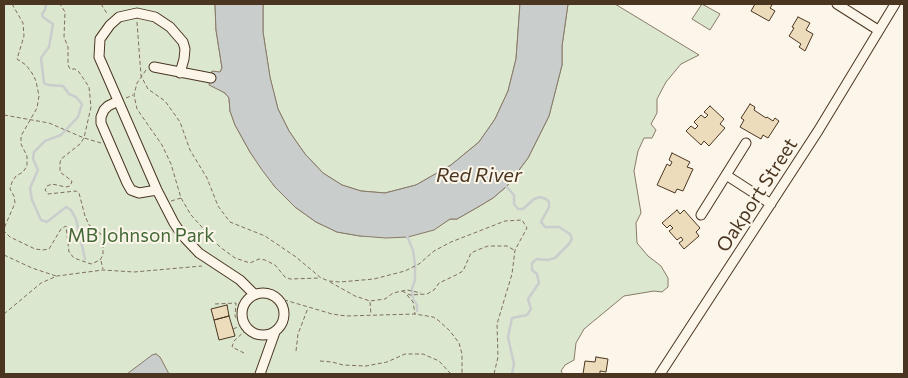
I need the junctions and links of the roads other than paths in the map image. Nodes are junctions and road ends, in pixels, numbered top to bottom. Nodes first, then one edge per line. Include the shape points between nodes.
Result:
1 (837, 4) edge
2 (895, 4) edge
3 (878, 30) junction
4 (154, 67) dead end
5 (180, 73) junction
6 (210, 78) dead end
7 (118, 101) junction
8 (746, 143) dead end
9 (726, 175) junction
10 (157, 190) junction
11 (771, 204) junction
12 (701, 215) dead end
13 (254, 294) junction
14 (274, 332) junction
15 (260, 374) edge
16 (660, 374) edge

1 - 3 street
2 - 3 street, Oakport Street
3 - 11 street, Oakport Street
4 - 5 street
5 - 6 street
5 - 7 street via 185,49 177,34 162,21 146,14 128,14 114,21 104,32 99,47
7 - 10 street
7 - 10 street via 108,106 101,116 110,146 131,190
8 - 9 street
9 - 11 street
9 - 12 street
10 - 13 street via 174,223 190,244
11 - 16 street, Oakport Street
13 - 14 street via 266,293 278,298 282,304 281,323
13 - 14 street via 244,306 244,329 262,336
14 - 15 street

